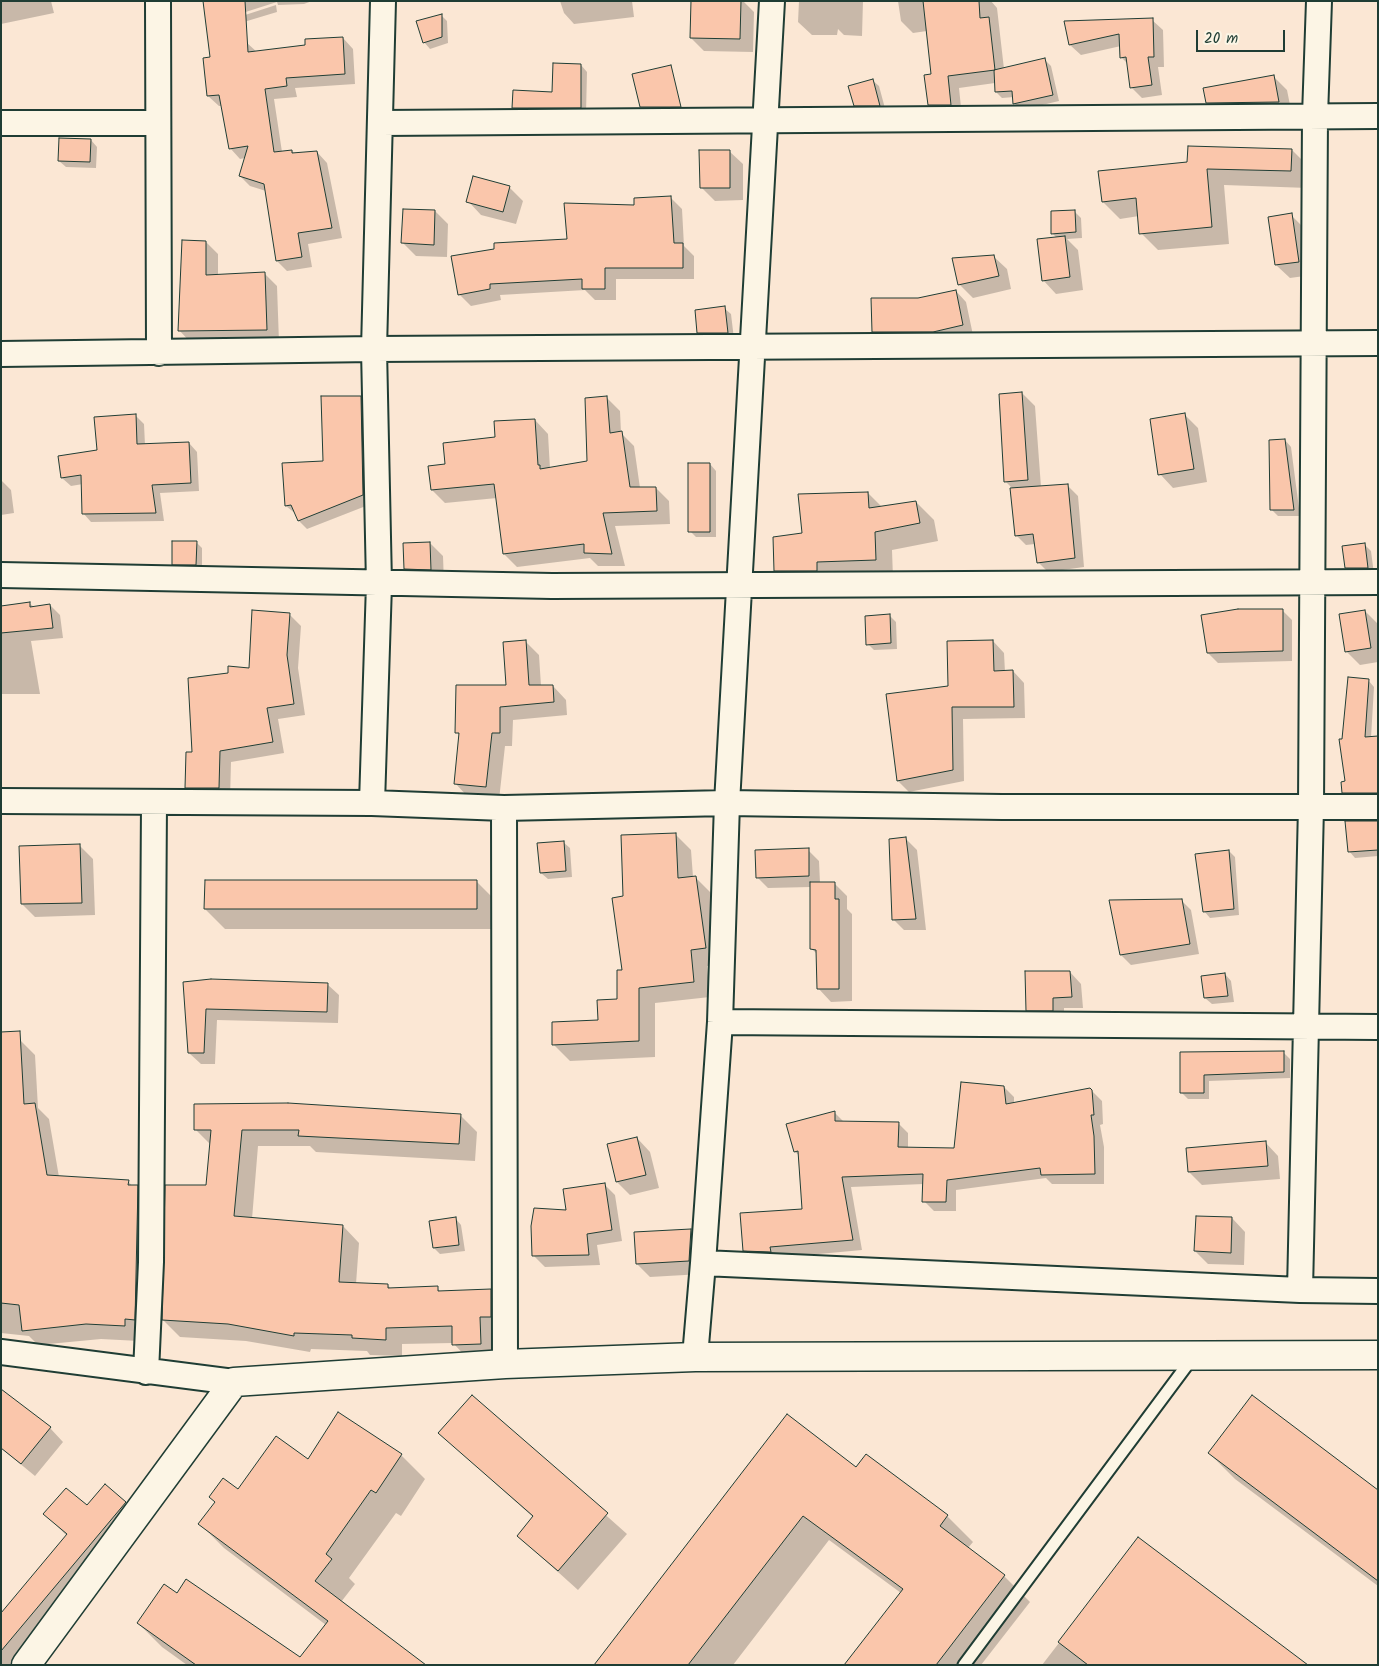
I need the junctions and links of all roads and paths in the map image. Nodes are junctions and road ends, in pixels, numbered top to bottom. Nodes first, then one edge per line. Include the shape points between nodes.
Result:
1 (158, 1) edge
2 (383, 1) edge
3 (772, 1) edge
4 (1319, 1) edge
5 (1315, 116) junction
6 (1378, 116) edge
7 (766, 121) junction
8 (381, 122) junction
9 (1, 123) edge
10 (158, 123) junction
11 (1378, 343) edge
12 (1315, 344) junction
13 (752, 347) junction
14 (374, 349) junction
15 (159, 353) junction
16 (1, 354) edge
17 (1, 575) edge
18 (1314, 582) junction
19 (1378, 582) edge
20 (379, 584) junction
21 (740, 587) junction
22 (1, 801) edge
23 (154, 803) junction
24 (372, 803) junction
25 (727, 803) junction
26 (1311, 806) junction
27 (1378, 806) edge
28 (504, 808) junction
29 (720, 1022) junction
30 (1378, 1027) edge
31 (1306, 1028) junction
32 (703, 1263) junction
33 (1300, 1290) junction
34 (1378, 1291) edge
35 (1, 1352) edge
36 (1378, 1355) edge
37 (1193, 1356) junction
38 (695, 1357) junction
39 (505, 1364) junction
40 (146, 1372) junction
41 (234, 1382) junction
42 (26, 1665) edge
43 (964, 1665) edge

1 - 10 street
2 - 8 street
3 - 7 street
4 - 5 street
5 - 6 street
5 - 7 street
5 - 12 street
7 - 8 street
7 - 13 street
8 - 14 street
9 - 10 street
10 - 15 street
11 - 12 street
12 - 13 street
12 - 18 street
13 - 14 street
13 - 21 street
14 - 15 street
14 - 20 street
15 - 16 street
17 - 20 street
18 - 19 street
18 - 21 street
18 - 26 street
20 - 21 street
20 - 24 street
21 - 25 street
22 - 23 street
23 - 24 street
23 - 40 street via 151,1262
24 - 28 street
25 - 26 street via 1002,807
25 - 28 street
25 - 29 street
26 - 27 street
26 - 31 street
28 - 39 street
29 - 31 street
29 - 32 street
30 - 31 street
31 - 33 street
32 - 33 street
32 - 38 street
33 - 34 street
35 - 40 street
36 - 37 main road
37 - 38 main road
37 - 43 lane
38 - 39 main road
39 - 41 main road
40 - 41 street
41 - 42 main road

